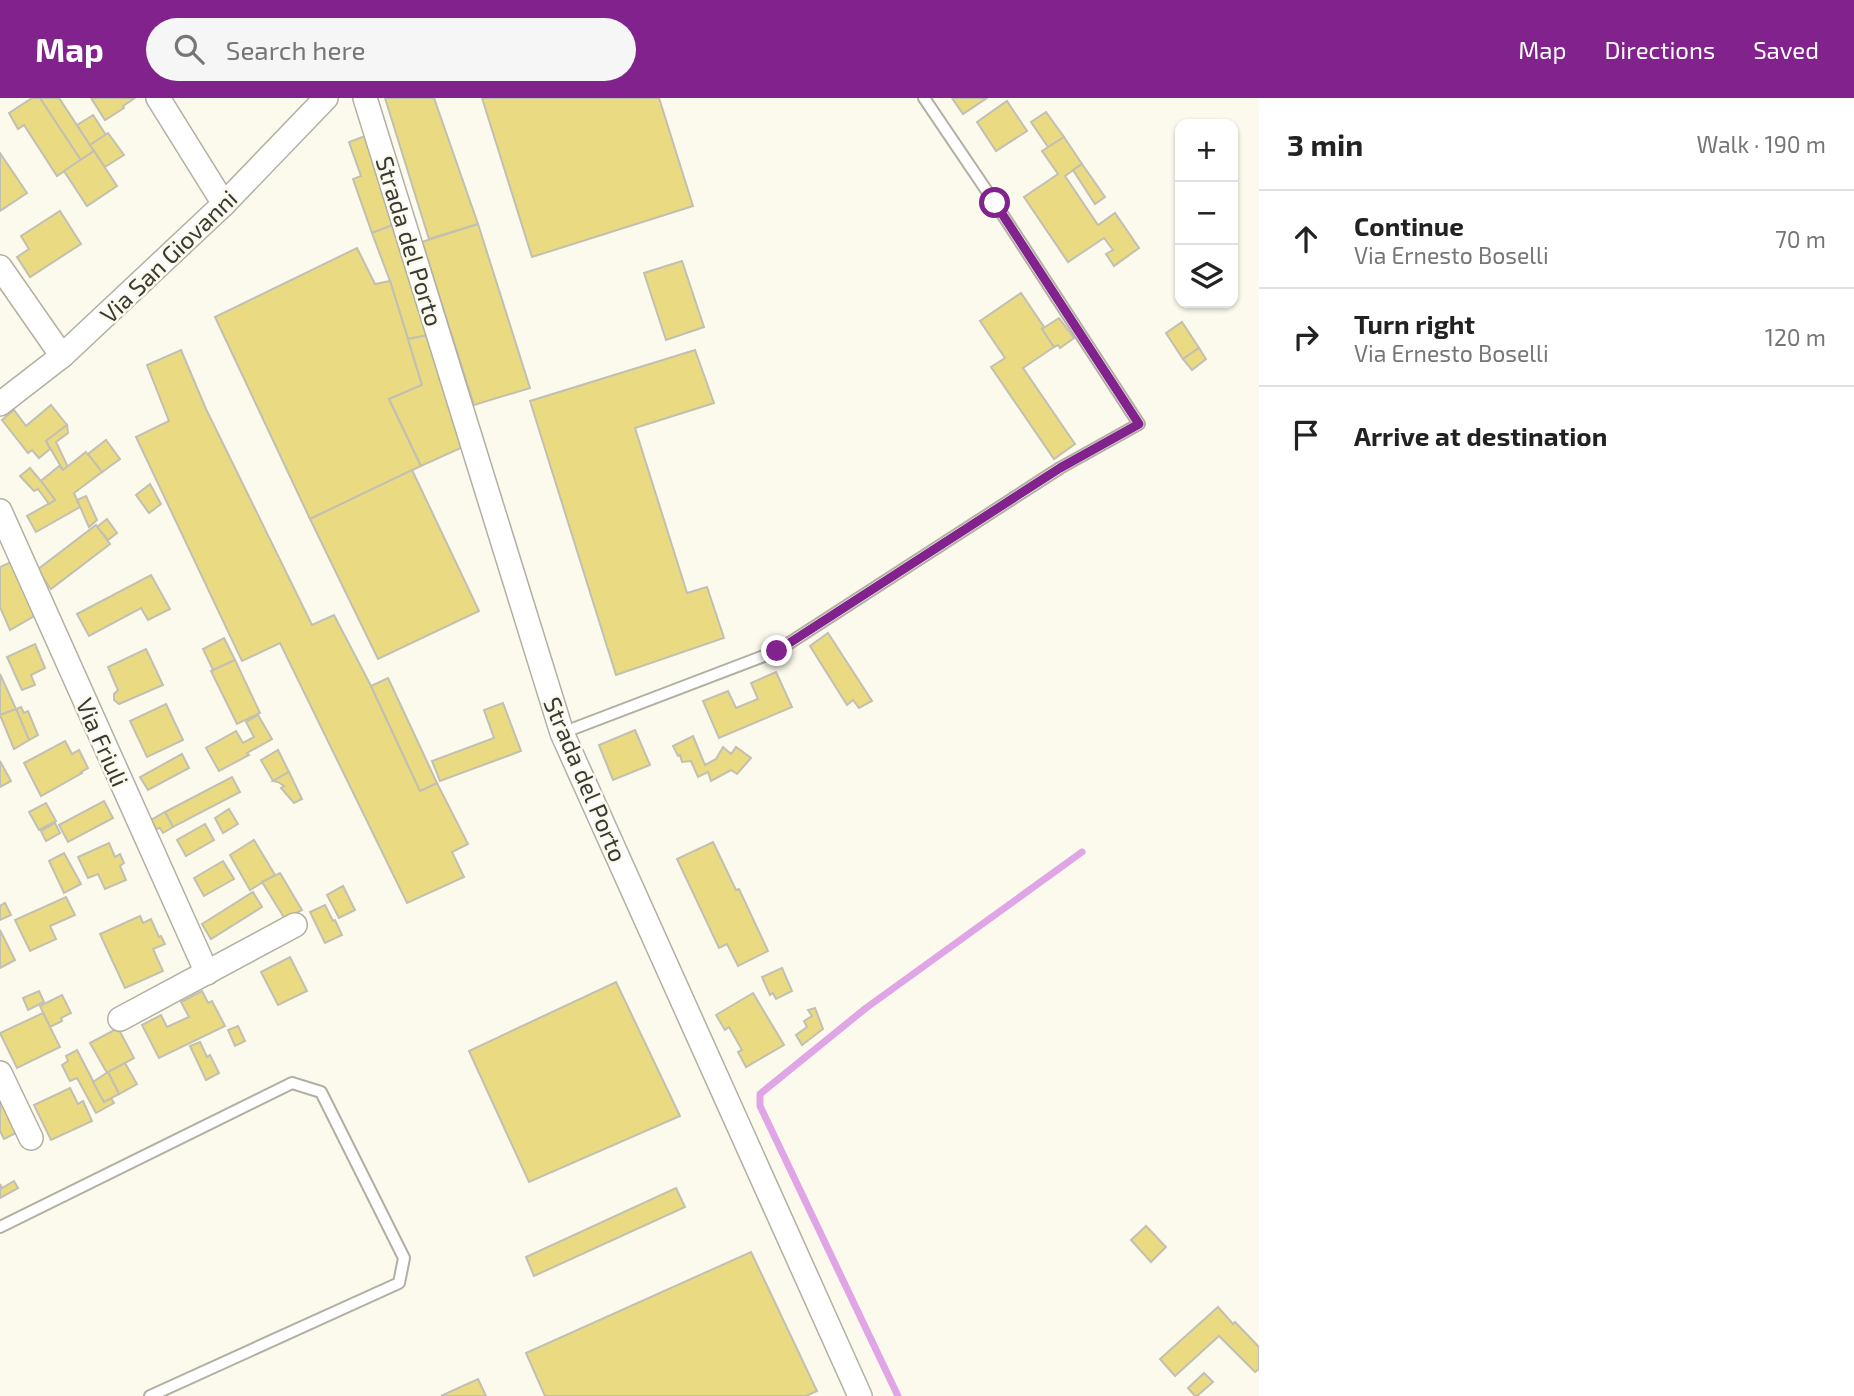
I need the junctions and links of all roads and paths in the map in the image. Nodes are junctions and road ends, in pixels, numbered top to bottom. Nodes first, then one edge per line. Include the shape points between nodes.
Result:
1 (158, 98) edge
2 (326, 98) edge
3 (365, 98) edge
4 (924, 98) edge
5 (224, 204) junction
6 (0, 267) edge
7 (62, 356) junction
8 (0, 404) edge
9 (0, 511) edge
10 (562, 733) junction
11 (295, 926) dead end
12 (206, 973) junction
13 (120, 1019) dead end
14 (0, 1073) edge
15 (31, 1139) dead end
16 (0, 1227) edge
17 (150, 1396) edge
18 (860, 1396) edge

1 - 5 street
2 - 5 street, Via San Giovanni
3 - 10 street, Strada del Porto
4 - 10 lane via 1139,424 1060,468 777,651
5 - 7 street, Via San Giovanni
6 - 7 street
7 - 8 street, Via San Giovanni
9 - 12 street, Via Friuli
10 - 18 street, Strada del Porto
11 - 12 street
12 - 13 street
14 - 15 street
16 - 17 lane via 292,1083 321,1092 404,1258 399,1283

